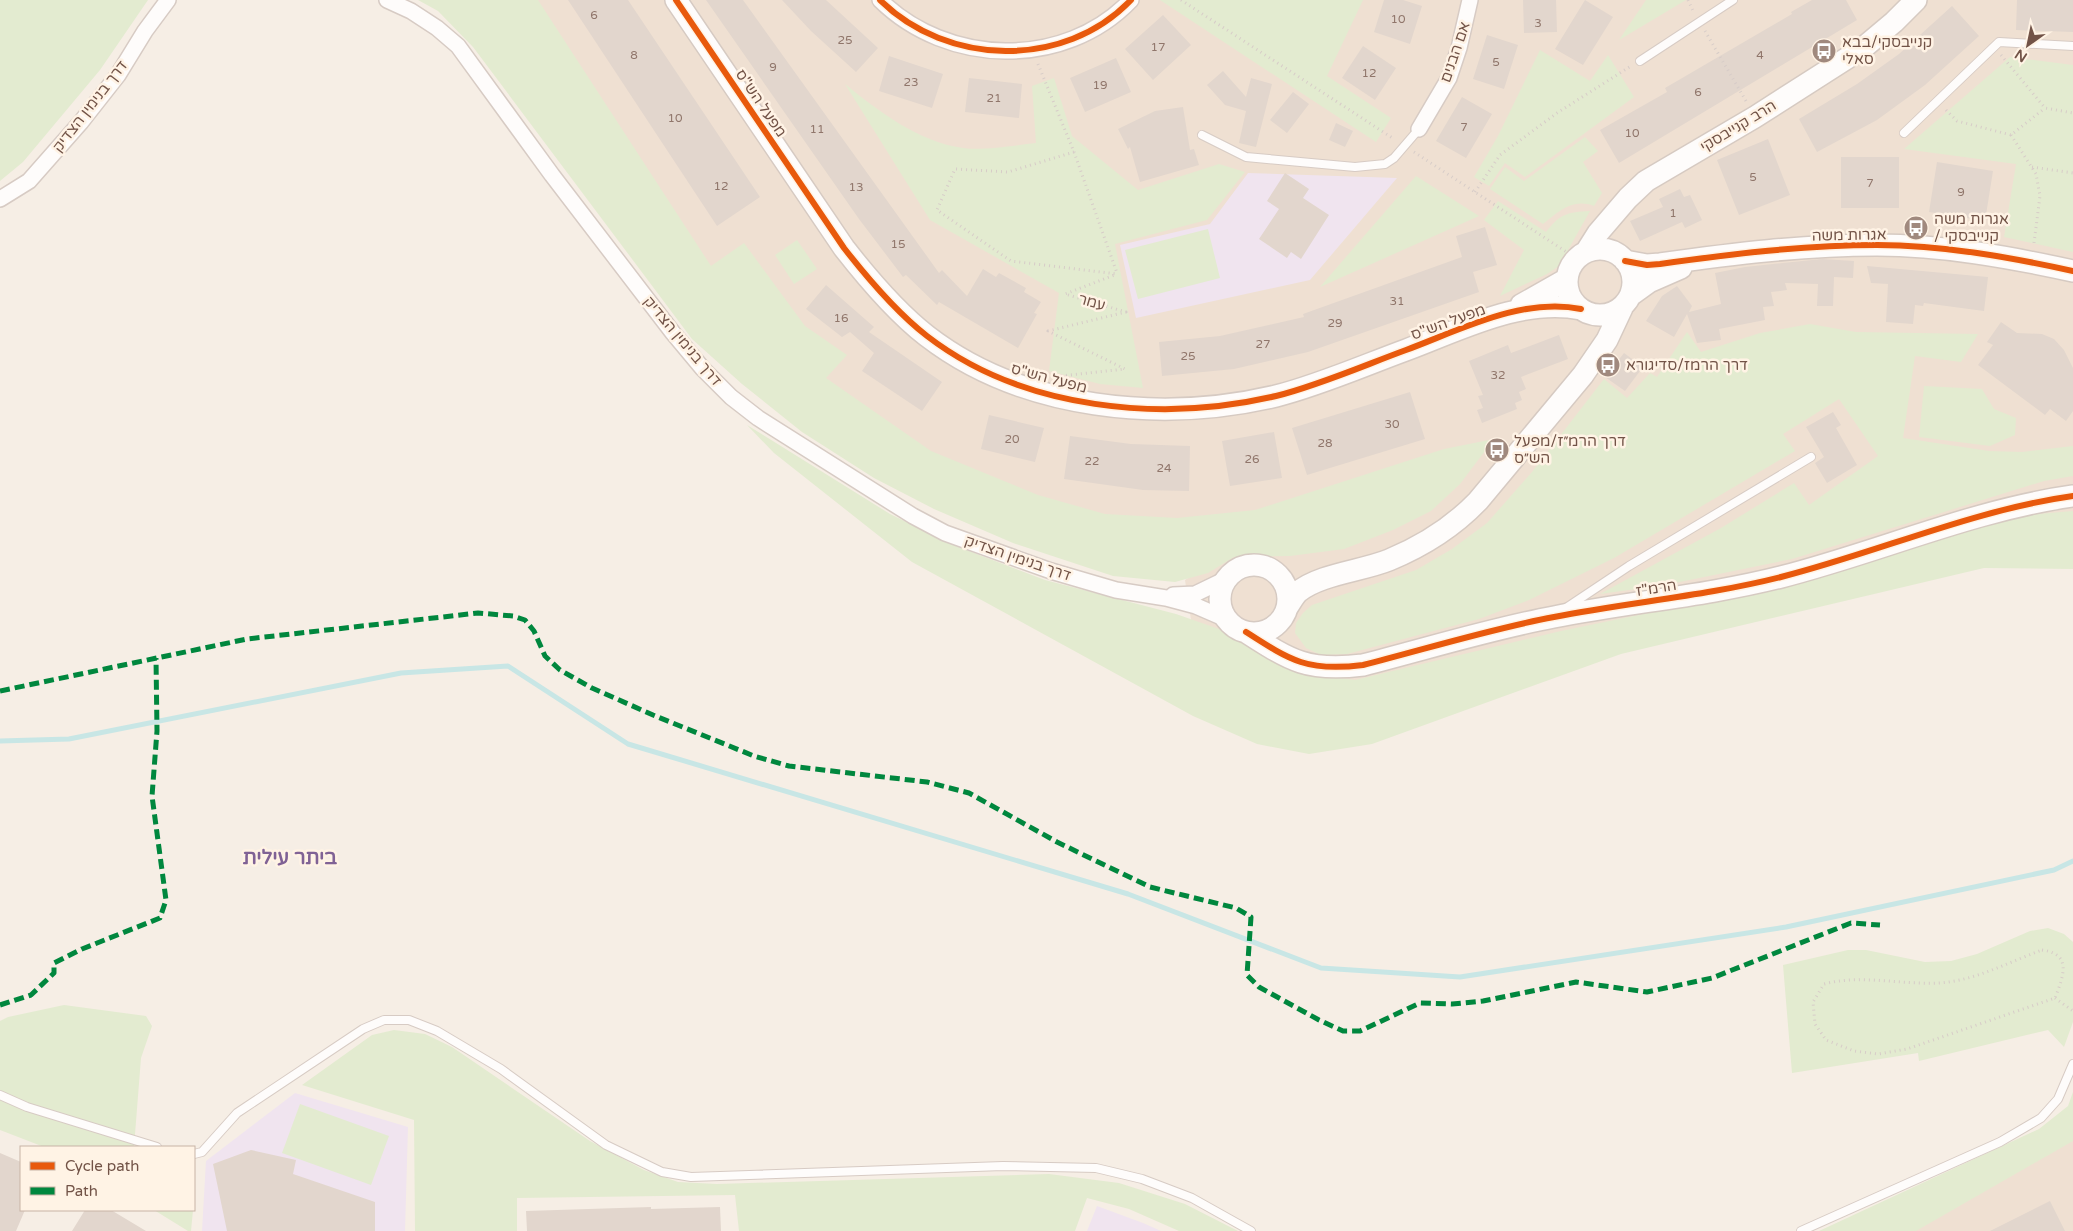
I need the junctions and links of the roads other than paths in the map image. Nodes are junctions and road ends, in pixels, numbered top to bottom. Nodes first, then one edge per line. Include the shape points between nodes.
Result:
1 (168, 0) edge
2 (387, 0) edge
3 (676, 0) edge
4 (880, 0) edge
5 (1131, 0) edge
6 (1470, 0) edge
7 (1733, 0) edge
8 (1915, 1) edge
9 (2073, 46) edge
10 (1640, 61) road end
11 (1419, 129) joint
12 (1904, 133) dead end
13 (1202, 135) dead end
14 (0, 199) edge
15 (1618, 209) junction
16 (1581, 256) junction
17 (1621, 257) junction
18 (1714, 257) junction
19 (2073, 271) edge
20 (1567, 279) junction
21 (1626, 301) junction
22 (1586, 312) junction
23 (1499, 316) junction
24 (1583, 375) junction
25 (1812, 457) dead end
26 (2073, 496) edge
27 (1362, 568) junction
28 (1276, 573) junction
29 (1226, 579) junction
30 (1154, 596) junction
31 (1285, 613) junction
32 (1553, 617) junction
33 (1226, 619) junction
34 (1246, 632) junction
35 (1301, 663) junction
36 (2073, 1064) edge
37 (0, 1095) edge
38 (154, 1146) edge
39 (195, 1154) edge
40 (1251, 1231) edge
41 (1800, 1231) edge

1 - 14 street, דרך בנימין הצדיק via 118,75 81,122 30,181
2 - 30 street, דרך בנימין הצדיק via 411,11 458,46 661,319 702,369 758,418 945,533 1051,571 1116,590
3 - 23 street, מפעל הש"ס via 866,276 921,331 958,357 993,375 1068,399 1102,405 1199,409 1279,396
4 - 5 street via 909,23 940,40 971,49 1006,51 1032,50 1083,35
6 - 11 street, אם הבנים via 1448,78
7 - 10 lane
8 - 15 street, הרב קנייבסקי via 1863,48 1646,181
9 - 12 lane via 1999,42
11 - 13 lane via 1385,164 1354,167 1246,157
15 - 16 street, הרב קנייבסקי
15 - 17 street via 1611,227
16 - 17 street via 1596,249
16 - 20 street
17 - 18 street, אגרות משה via 1647,265
17 - 21 street via 1633,277
18 - 19 street, אגרות משה via 1878,245 1932,248
18 - 21 street, אגרות משה via 1649,282
20 - 22 street via 1570,296
20 - 23 street, מפעל הש"ס
21 - 22 street via 1602,316
21 - 24 street via 1607,340
22 - 23 street, מפעל הש"ס via 1554,305
22 - 24 street via 1595,332 1594,346
24 - 27 street via 1459,521 1416,547
25 - 32 lane via 1629,566
26 - 32 street, הרמ"ז via 2004,510 1771,579 1671,599
27 - 28 street via 1302,575
27 - 31 street via 1311,584 1297,593
28 - 29 street via 1266,567 1244,566
28 - 31 street via 1287,589
29 - 30 street via 1195,594
29 - 33 street via 1220,599
30 - 33 street via 1196,606
31 - 34 street via 1266,631
31 - 35 street via 1279,633 1282,644
32 - 35 street, הרמ"ז via 1363,665 1338,668
33 - 34 street
34 - 35 street, הרמ"ז
36 - 41 lane via 2058,1099 2041,1118 2000,1142
37 - 38 lane via 27,1107
39 - 40 lane via 202,1152 237,1114 362,1029 384,1020 409,1020 437,1031 501,1068 606,1145 662,1172 691,1178 1003,1166 1096,1168 1142,1179 1192,1198

